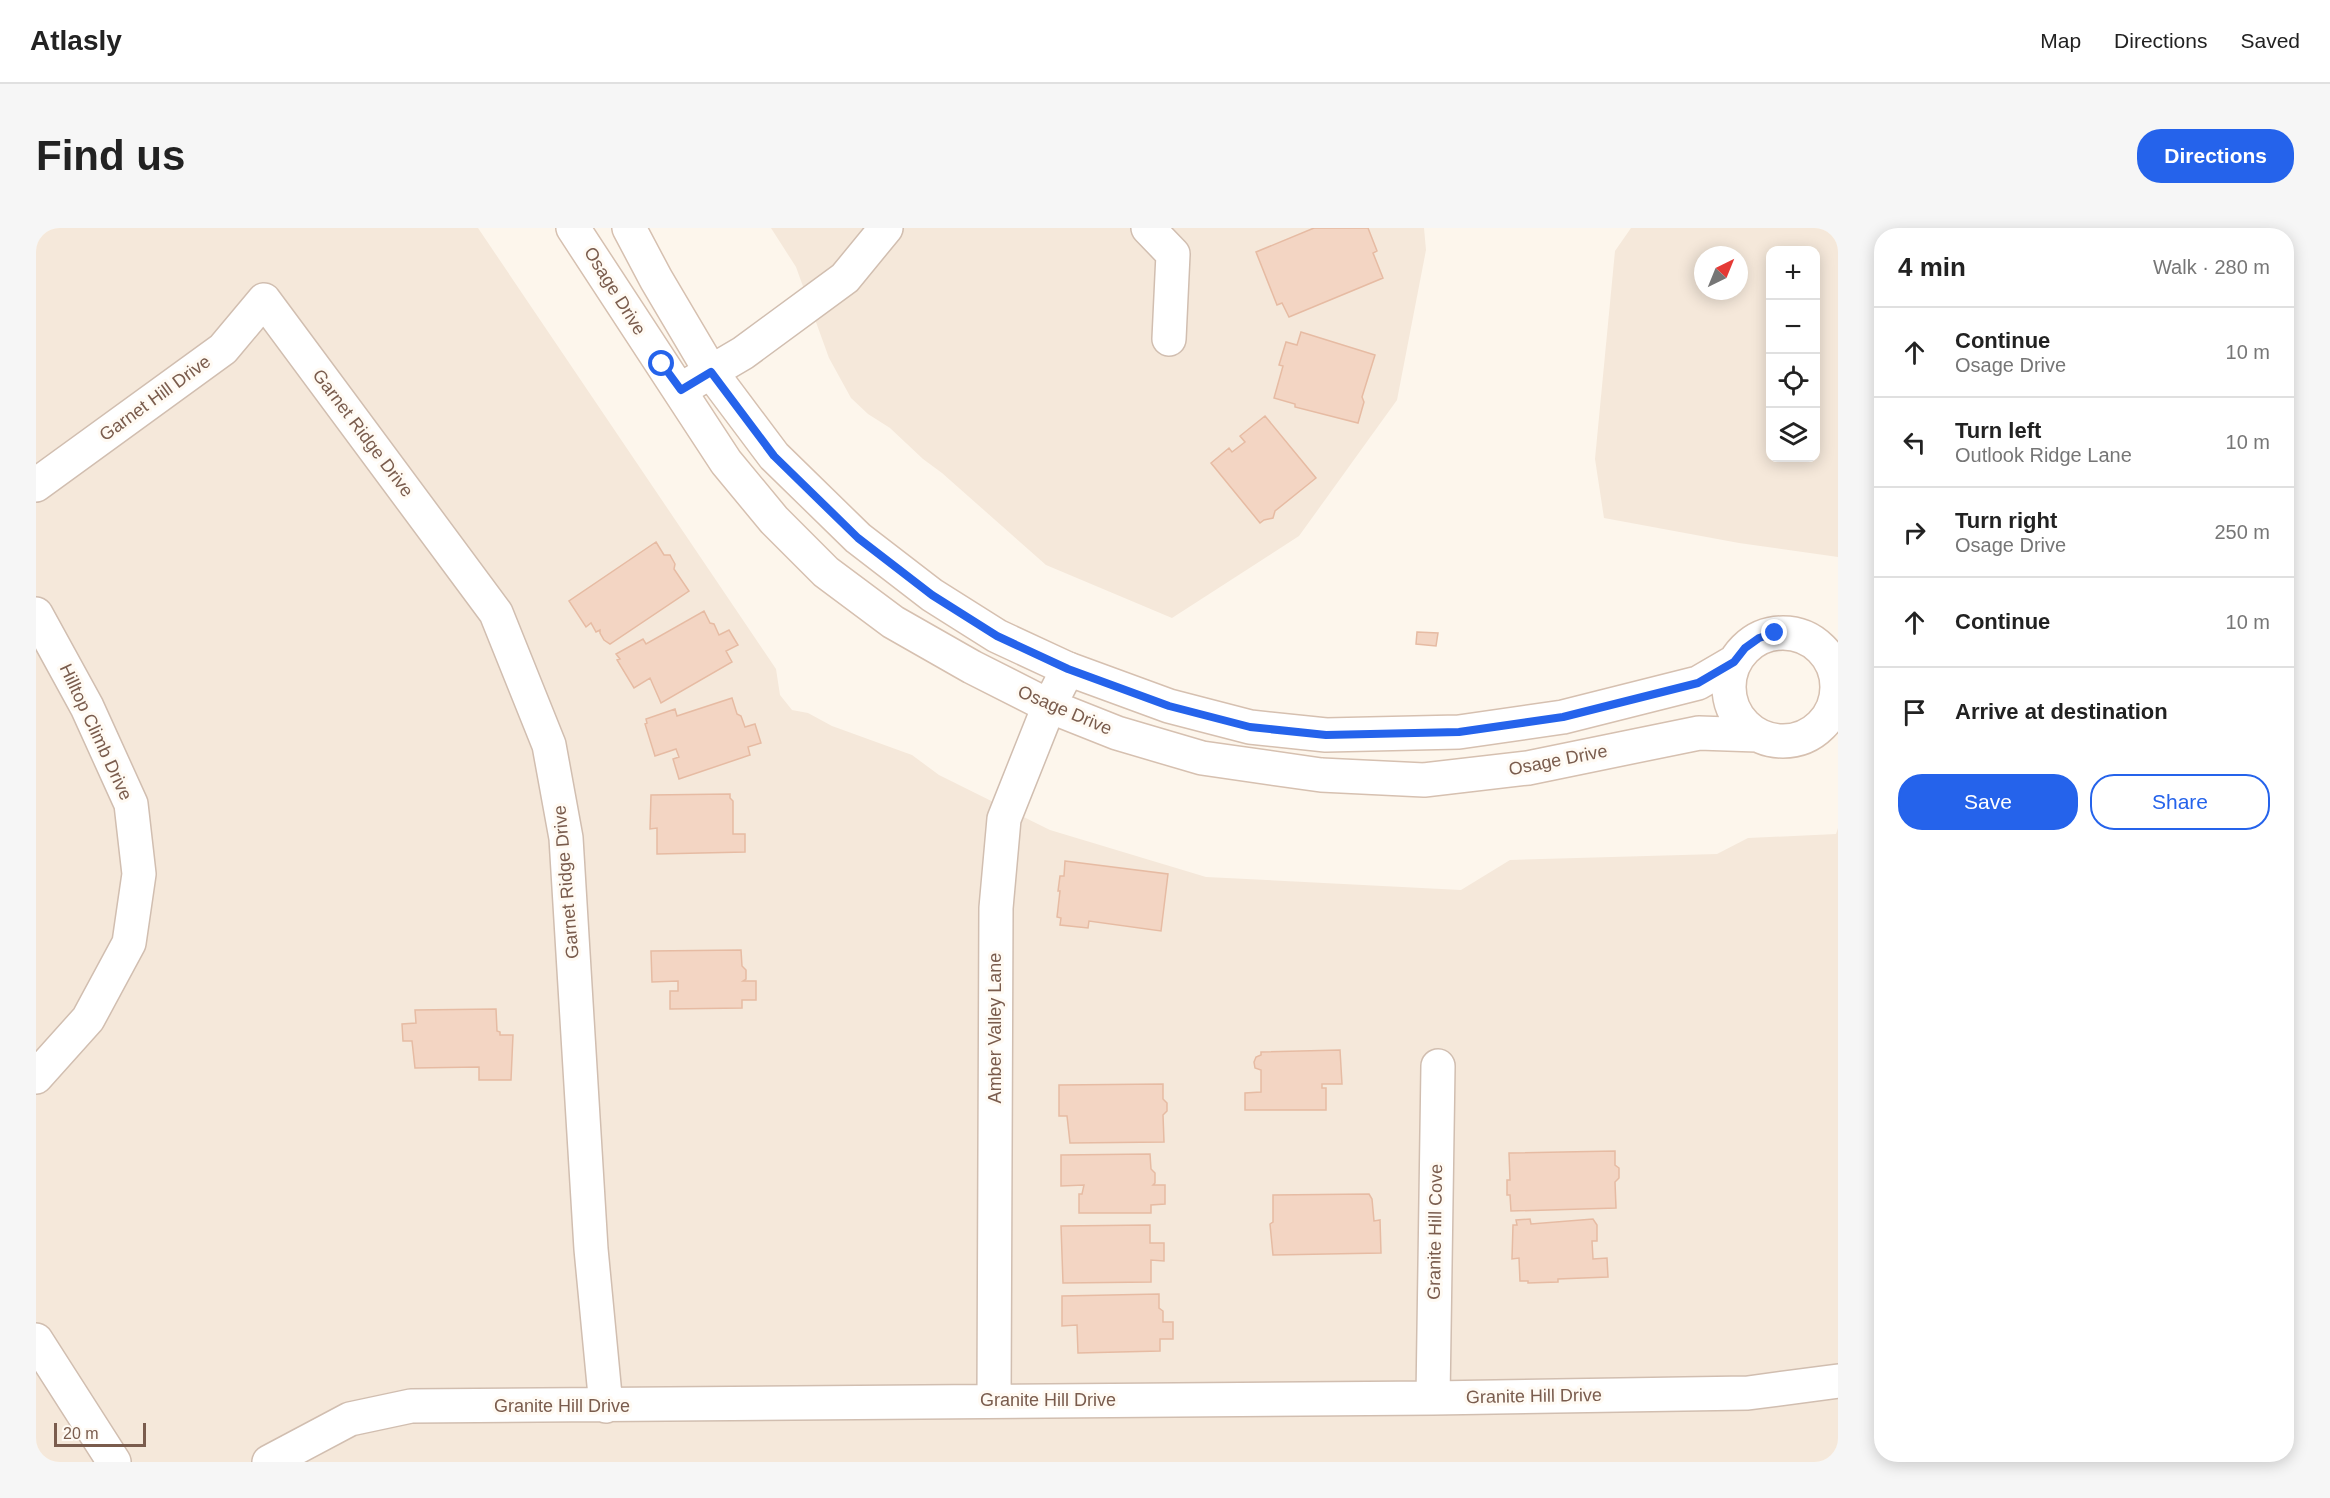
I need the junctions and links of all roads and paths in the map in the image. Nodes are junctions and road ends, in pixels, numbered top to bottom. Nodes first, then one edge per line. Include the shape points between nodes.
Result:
1 (573, 228) edge
2 (629, 228) edge
3 (886, 228) edge
4 (1148, 228) edge
5 (264, 300) joint
6 (1169, 339) dead end
7 (711, 372) junction
8 (681, 390) junction
9 (36, 485) edge
10 (36, 614) edge
11 (1830, 650) edge
12 (1734, 662) junction
13 (1068, 669) junction
14 (1838, 687) edge
15 (1049, 706) junction
16 (1757, 735) junction
17 (1438, 1066) dead end
18 (36, 1077) edge
19 (36, 1340) edge
20 (1838, 1381) edge
21 (1433, 1398) junction
22 (994, 1401) junction
23 (606, 1406) junction
24 (114, 1462) edge
25 (269, 1462) edge

1 - 8 street, Osage Drive
2 - 7 street
3 - 7 street via 845,278
4 - 6 street via 1173,254
5 - 9 street, Garnet Hill Drive via 223,349
5 - 23 street, Garnet Ridge Drive via 496,613 549,745 566,838 591,1249
7 - 8 street
7 - 13 street via 774,456 858,538 932,595 997,636
8 - 15 street, Osage Drive via 726,462 774,520 826,572 893,622
10 - 18 street, Hilltop Climb Drive via 87,707 131,804 139,874 129,943 88,1019
11 - 12 street via 1793,634 1775,633 1759,638
11 - 14 street
12 - 13 street via 1698,683 1563,717 1459,732 1326,735 1250,727 1169,706
12 - 16 street via 1729,678 1734,711
13 - 15 street, Amber Valley Lane
14 - 16 street via 1825,722 1811,734 1775,741
15 - 16 street, Osage Drive via 1117,733 1202,758 1321,775 1424,780 1528,768 1699,734
15 - 22 street, Amber Valley Lane via 1004,819 996,908
17 - 21 street, Granite Hill Cove
19 - 24 street
20 - 21 street, Granite Hill Drive via 1748,1393
21 - 22 street, Granite Hill Drive
22 - 23 street, Granite Hill Drive
23 - 25 street, Granite Hill Drive via 411,1406 350,1419

